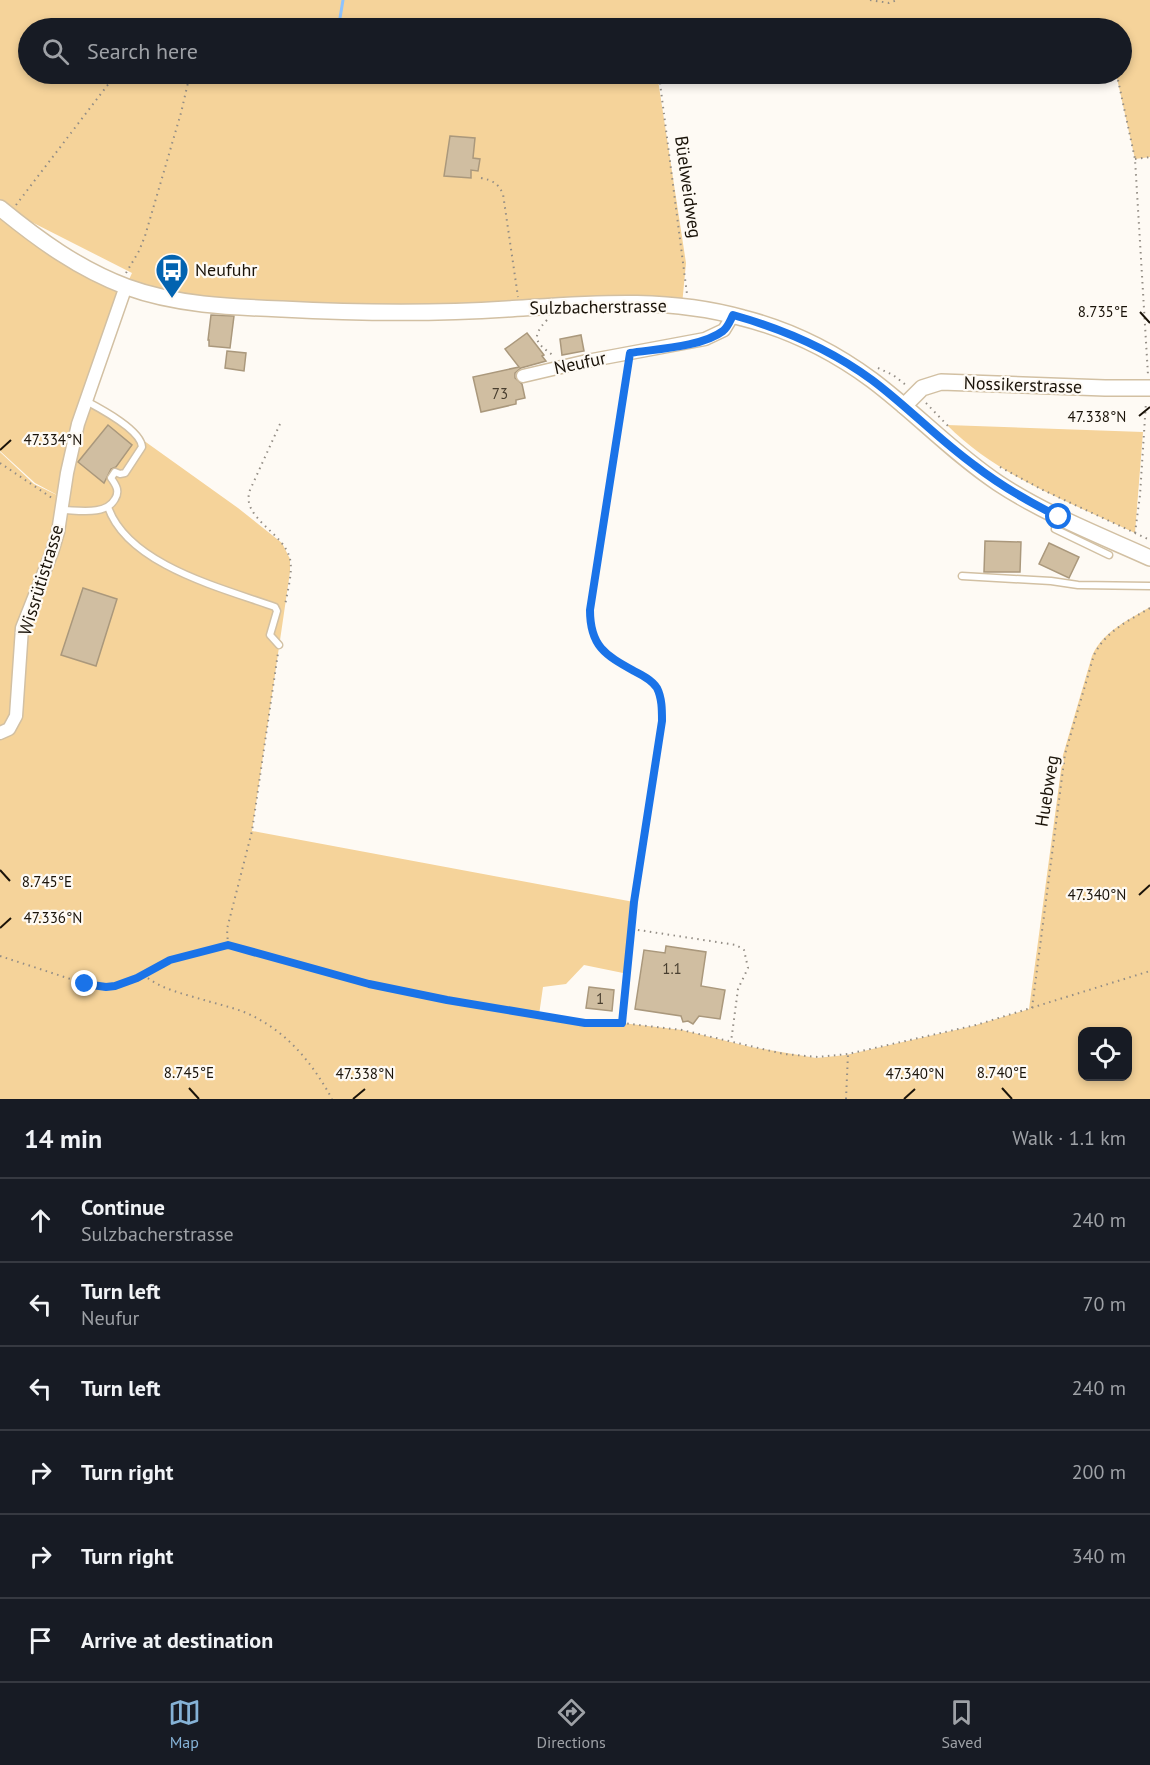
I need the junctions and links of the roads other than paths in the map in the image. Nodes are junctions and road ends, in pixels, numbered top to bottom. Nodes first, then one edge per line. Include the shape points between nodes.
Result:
1 (4, 211) edge
2 (126, 280) junction
3 (733, 315) junction
4 (523, 376) dead end
5 (1149, 388) edge
6 (86, 401) junction
7 (904, 406) junction
8 (61, 507) junction
9 (108, 507) junction
10 (1059, 517) junction
11 (1109, 555) dead end
12 (1150, 558) edge
13 (962, 576) dead end
14 (1150, 586) edge
15 (279, 645) road end
16 (0, 733) edge

1 - 2 street, Sulzbacherstrasse via 88,270
2 - 3 street, Sulzbacherstrasse via 172,299 246,307 425,313 635,302 682,305
2 - 6 street, Wissrütistrasse
3 - 4 street, Neufur via 728,326 712,337
3 - 7 street, Sulzbacherstrasse via 815,345 872,380
5 - 7 street, Nossikerstrasse via 941,382 922,388
6 - 8 street, Wissrütistrasse
6 - 9 lane via 130,430 142,443 140,453 125,473 115,472 111,478 118,489 116,499
7 - 10 street, Sulzbacherstrasse via 989,477
8 - 9 lane
8 - 16 street, Wissrütistrasse via 52,552 22,628 16,716 9,729
9 - 15 lane via 121,532 164,564 275,607 277,613 270,635
10 - 11 lane via 1055,529
10 - 12 street, Sulzbacherstrasse
13 - 14 lane

